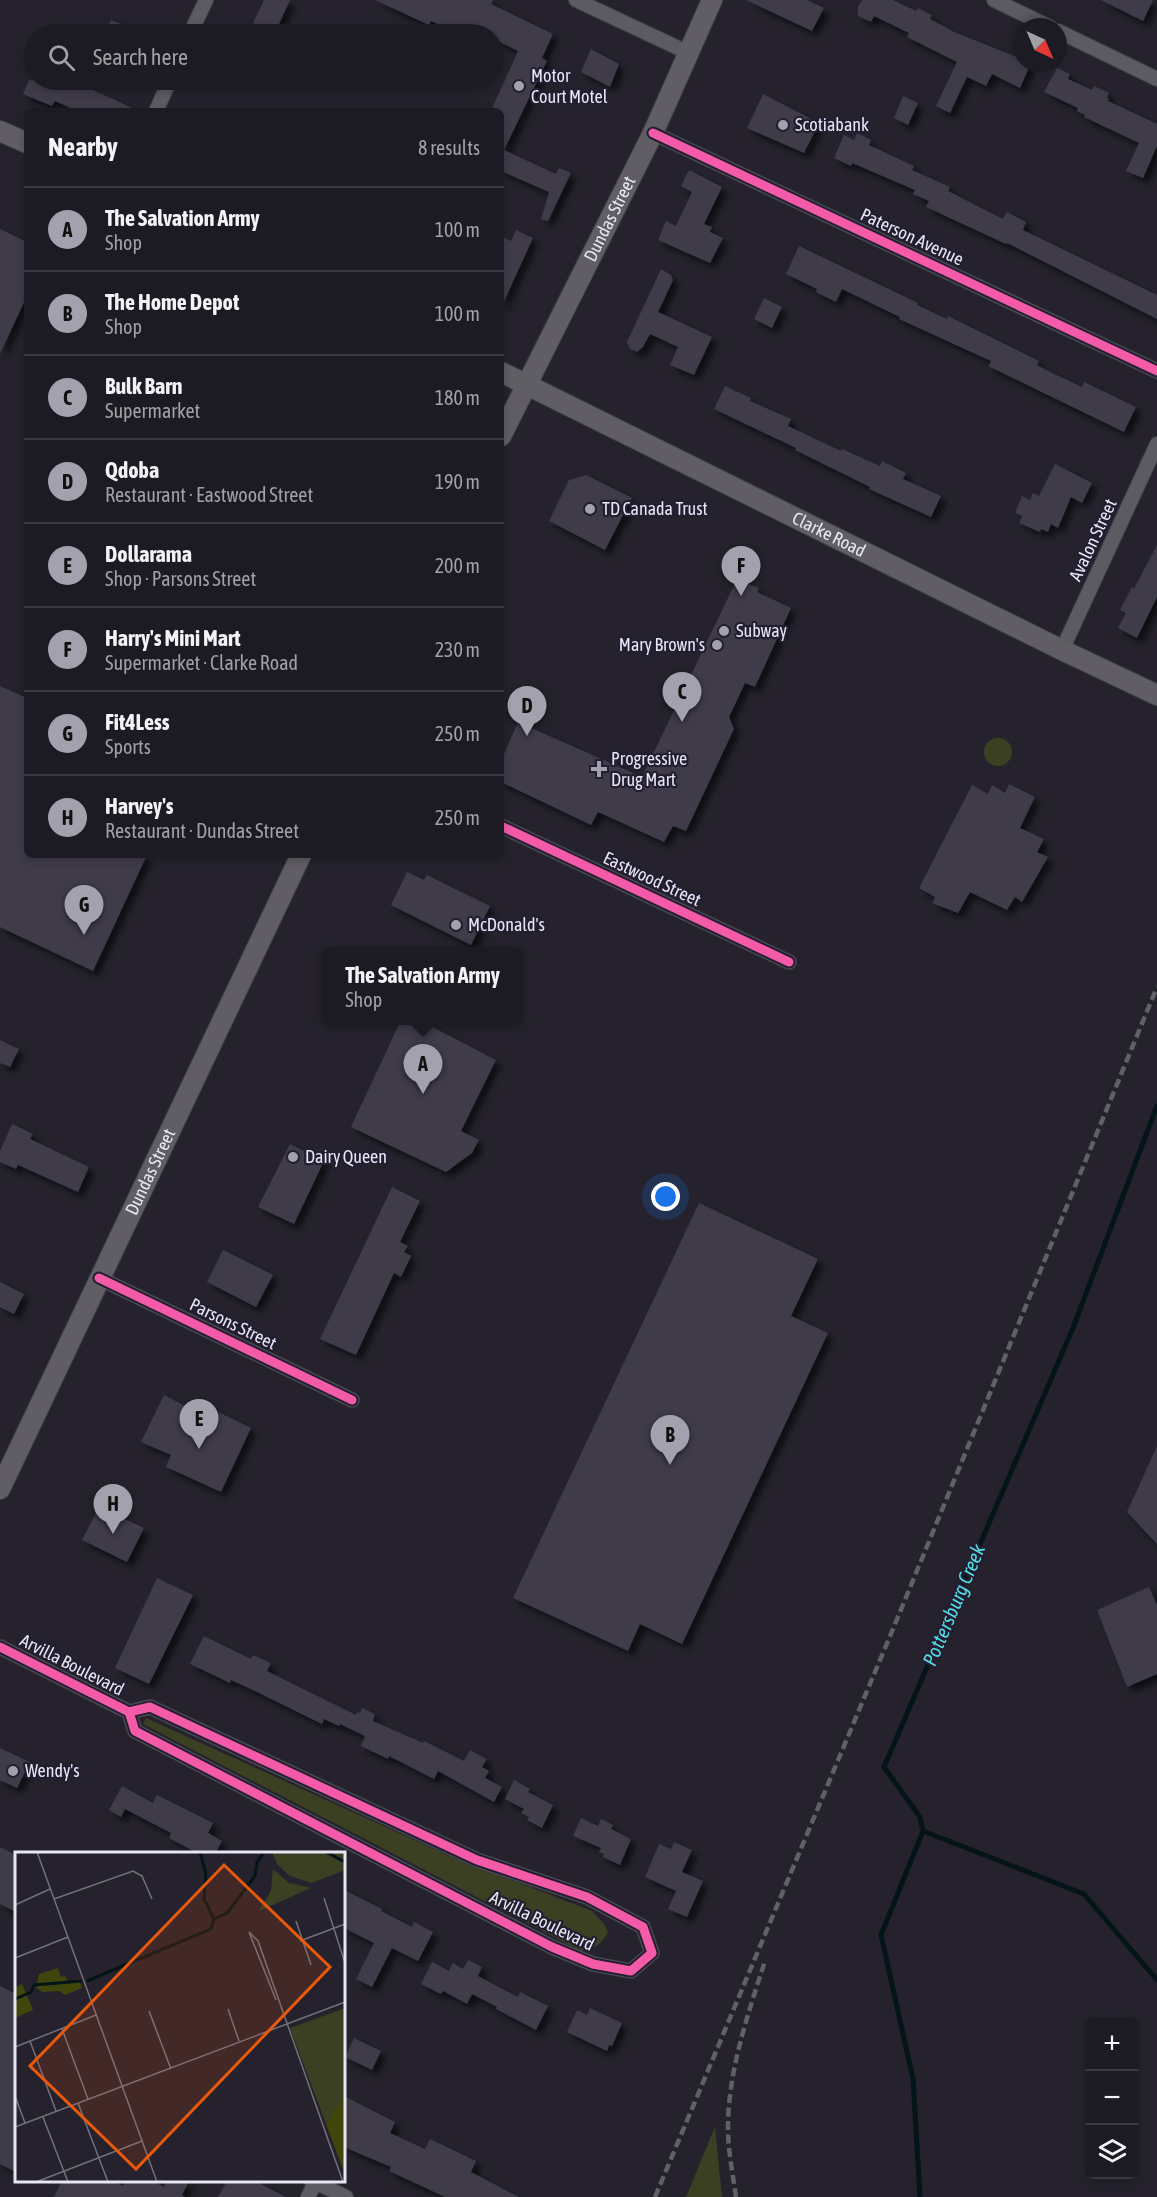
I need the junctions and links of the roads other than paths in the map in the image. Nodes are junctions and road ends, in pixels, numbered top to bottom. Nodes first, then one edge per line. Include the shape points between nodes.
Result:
1 (206, 0) edge
2 (576, 0) edge
3 (712, 0) edge
4 (994, 0) edge
5 (1031, 18) edge
6 (195, 24) edge
7 (1067, 35) edge
8 (689, 53) junction
9 (1157, 79) edge
10 (165, 90) edge
11 (157, 108) edge
12 (0, 131) edge
13 (653, 133) junction
14 (24, 142) edge
15 (1157, 371) edge
16 (504, 373) edge
17 (526, 384) junction
18 (504, 430) edge
19 (1157, 444) edge
20 (1062, 650) junction
21 (1157, 695) edge
22 (504, 827) edge
23 (300, 858) edge
24 (789, 962) dead end
25 (99, 1278) junction
26 (352, 1400) dead end
27 (0, 1489) edge
28 (0, 1647) edge
29 (129, 1713) junction
30 (313, 2182) edge
31 (308, 2197) edge
32 (346, 2197) edge

1 - 6 street
2 - 8 street
3 - 8 main road, Dundas Street
4 - 5 street
7 - 9 street
8 - 13 main road, Dundas Street
10 - 11 street
12 - 14 main road
13 - 15 street, Paterson Avenue
13 - 17 main road, Dundas Street
16 - 17 main road, Clarke Road
17 - 18 main road, Dundas Street
17 - 20 main road, Clarke Road
19 - 20 street, Avalon Street
20 - 21 main road, Clarke Road
22 - 24 street, Eastwood Street
23 - 25 main road, Dundas Street
25 - 26 street, Parsons Street
25 - 27 main road, Dundas Street
28 - 29 street, Arvilla Boulevard
29 - 29 street, Arvilla Boulevard via 135,1731 552,1947 593,1965 631,1971 652,1953 643,1927 587,1897 477,1860 150,1707
30 - 31 street
30 - 32 street

